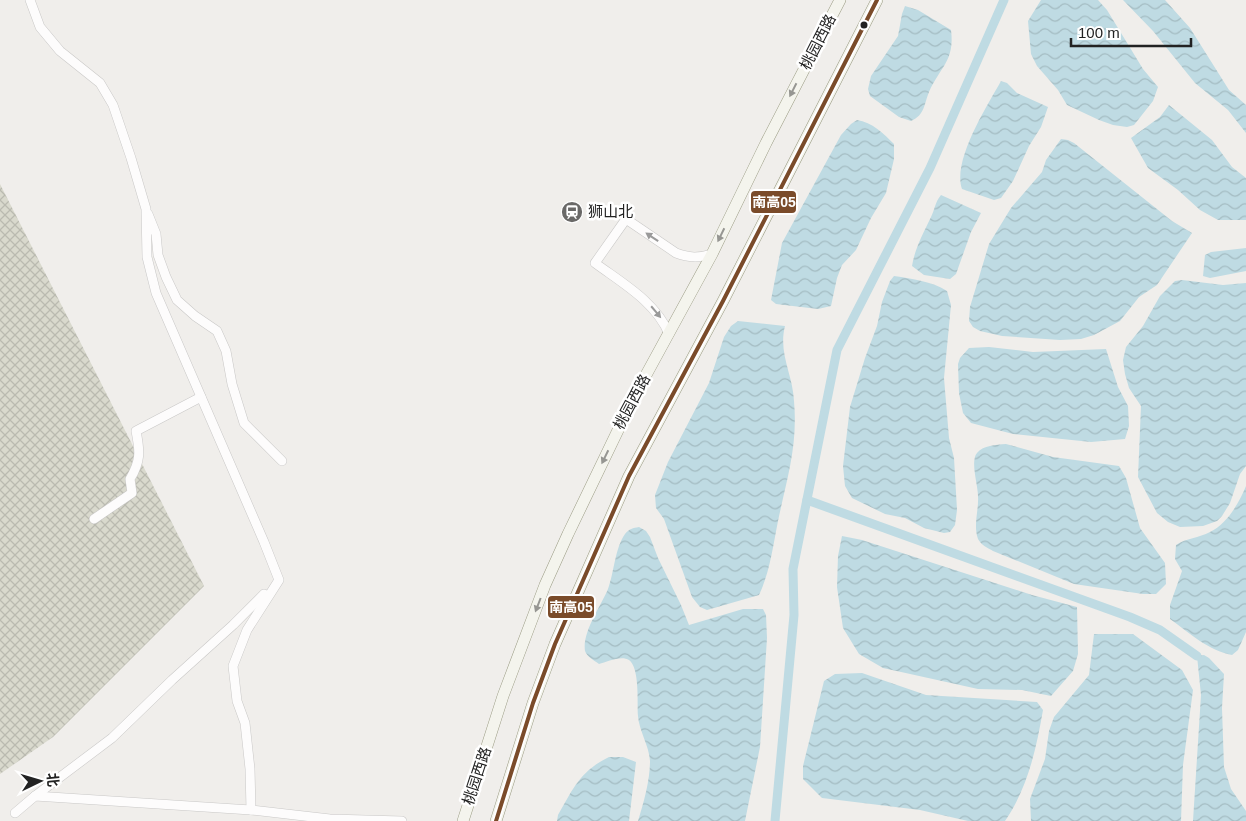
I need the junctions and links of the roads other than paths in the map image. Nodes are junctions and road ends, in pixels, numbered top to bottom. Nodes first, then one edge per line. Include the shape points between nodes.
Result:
1 (30, 0) edge
2 (840, 0) edge
3 (877, 0) edge
4 (146, 209) junction
5 (712, 254) junction
6 (669, 334) junction
7 (201, 397) junction
8 (282, 461) dead end
9 (94, 519) dead end
10 (279, 580) junction
11 (35, 796) junction
12 (250, 810) junction
13 (15, 813) dead end
14 (402, 821) edge
15 (463, 821) edge
16 (496, 821) edge

1 - 4 street via 40,28 60,51 100,83 112,105
2 -> 5 main road, 桃园西路
3 - 16 main road, 桃园西路 via 723,301 629,476 555,644
4 - 7 street via 147,257 156,293
4 - 8 street via 156,234 158,255 177,300 217,331 226,351 244,423
5 - 6 main road, 桃园西路
5 -> 6 street via 696,257 676,253 626,219 595,262 649,304
6 -> 15 main road, 桃园西路 via 634,397 546,585 503,696
7 - 9 street via 136,431 140,451 137,468 130,479 132,493
7 - 10 street
10 - 11 street via 112,738
10 - 12 street via 247,630 233,666 237,701 245,722
11 - 12 street
11 - 13 street
12 - 14 street via 330,819

